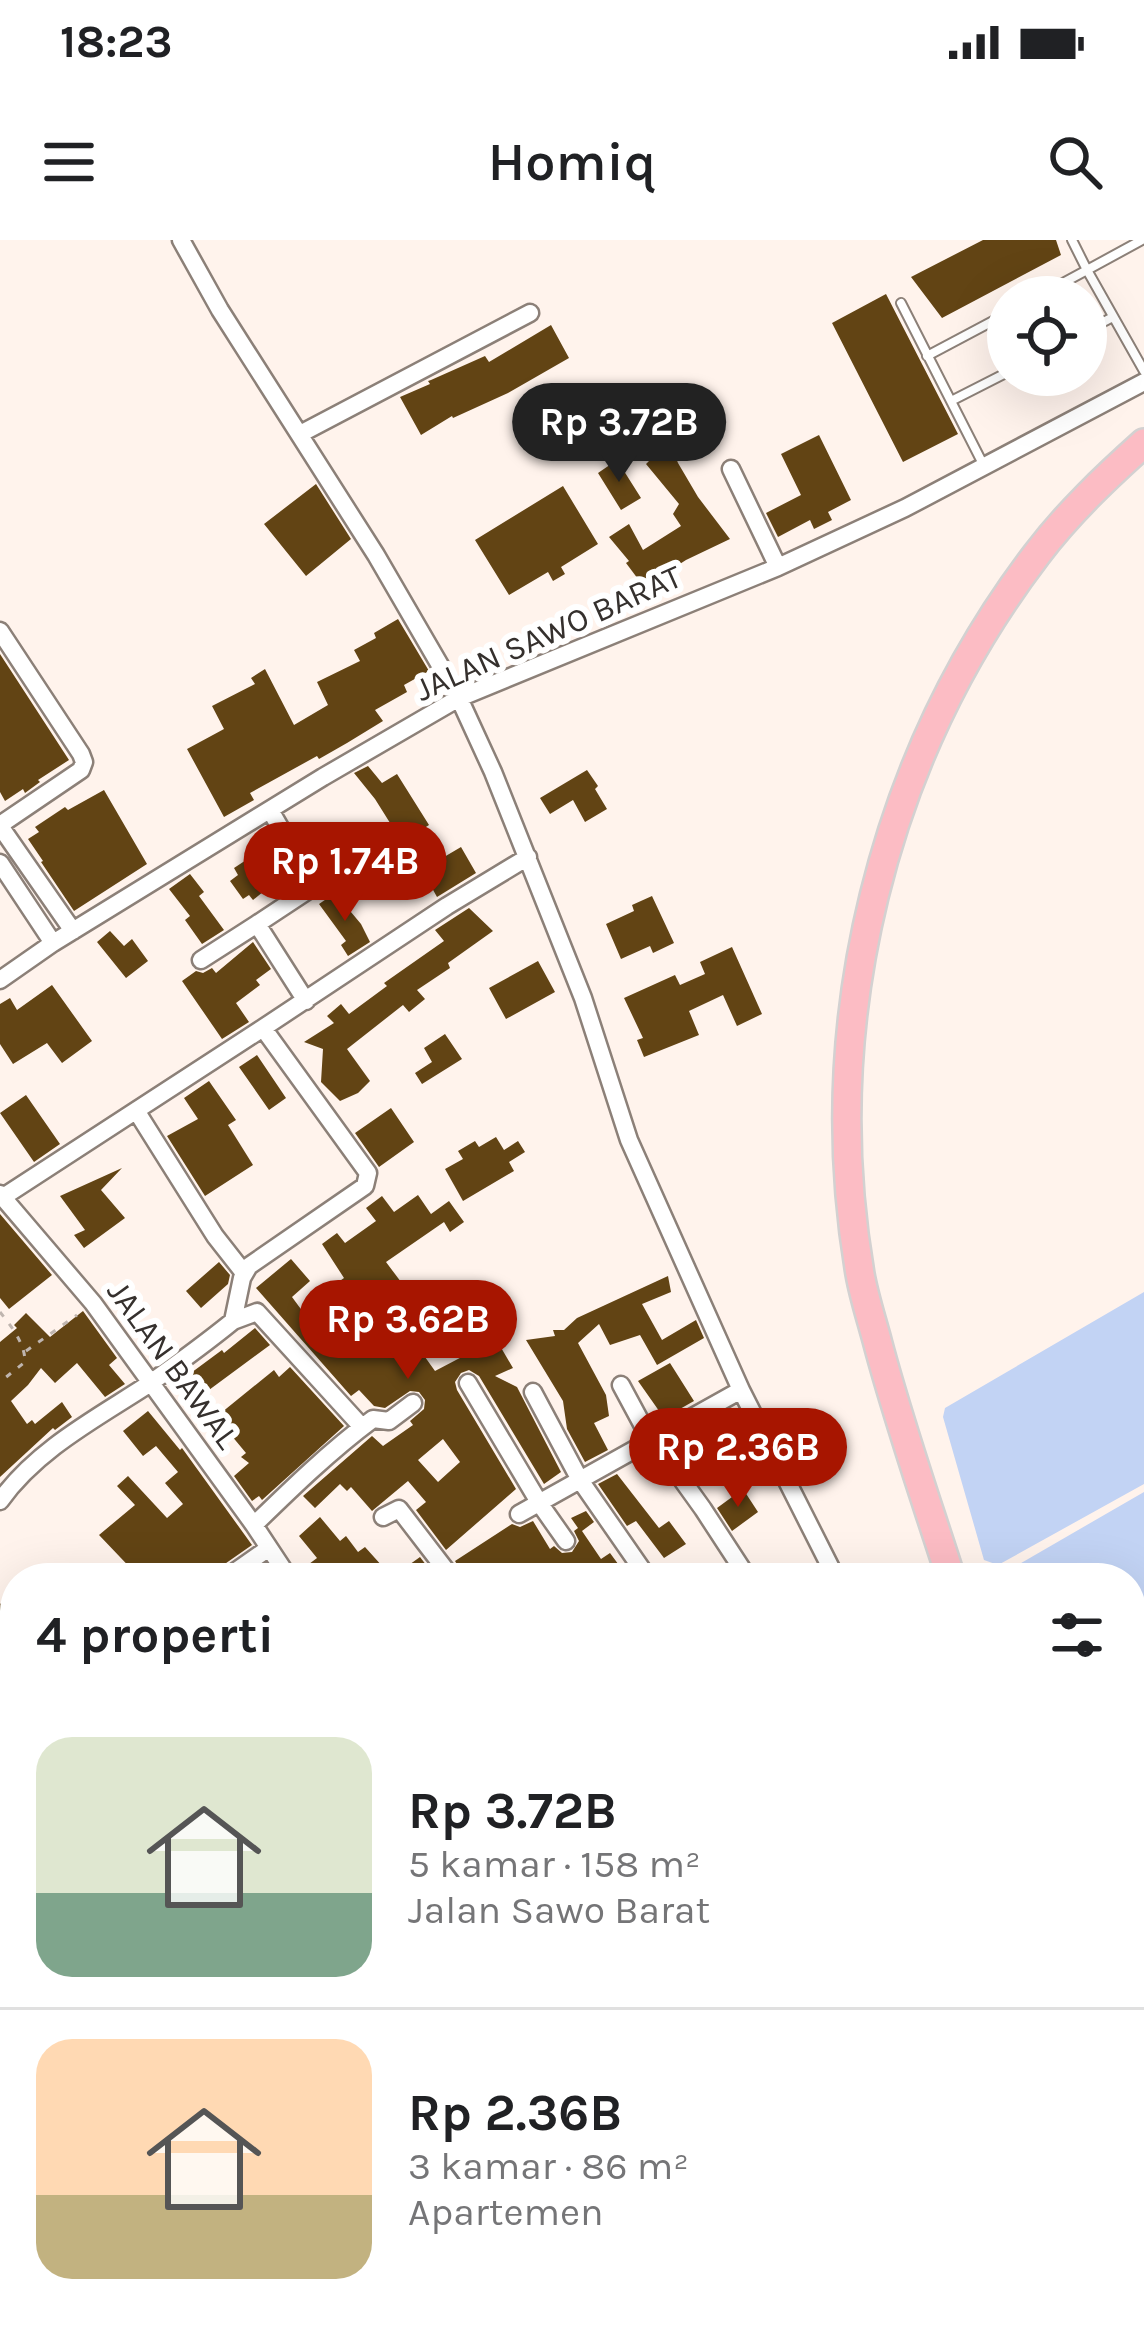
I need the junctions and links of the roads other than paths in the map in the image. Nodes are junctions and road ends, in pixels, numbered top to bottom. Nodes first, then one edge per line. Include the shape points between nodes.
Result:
1 (181, 240) edge
2 (1072, 240) edge
3 (1142, 240) edge
4 (1087, 270) junction
5 (1076, 276) edge
6 (901, 303) dead end
7 (530, 313) dead end
8 (1112, 318) junction
9 (1107, 321) edge
10 (987, 324) edge
11 (927, 356) junction
12 (1144, 371) edge
13 (1144, 382) edge
14 (987, 383) edge
15 (953, 400) junction
16 (300, 434) junction
17 (1144, 443) edge
18 (985, 467) junction
19 (731, 469) dead end
20 (778, 567) junction
21 (0, 631) edge
22 (459, 698) junction
23 (270, 810) junction
24 (0, 825) edge
25 (528, 857) junction
26 (0, 863) edge
27 (257, 924) junction
28 (73, 932) junction
29 (52, 943) junction
30 (201, 961) dead end
31 (0, 980) edge
32 (306, 1000) junction
33 (263, 1028) junction
34 (137, 1112) junction
35 (8, 1193) edge
36 (244, 1273) junction
37 (233, 1321) junction
38 (468, 1383) dead end
39 (621, 1385) dead end
40 (155, 1388) junction
41 (741, 1390) junction
42 (533, 1392) dead end
43 (413, 1403) dead end
44 (362, 1427) junction
45 (653, 1438) junction
46 (580, 1480) junction
47 (0, 1501) edge
48 (540, 1504) junction
49 (519, 1514) dead end
50 (264, 1516) junction
51 (383, 1517) dead end
52 (566, 1541) dead end
53 (269, 1548) junction
54 (248, 1563) edge
55 (279, 1563) edge
56 (440, 1563) edge
57 (638, 1563) edge
58 (738, 1563) edge
59 (828, 1563) edge
60 (946, 1563) edge

1 - 16 street
2 - 4 lane
3 - 4 lane
4 - 5 lane
4 - 8 lane
6 - 11 lane
7 - 16 street
8 - 9 lane
8 - 12 lane
10 - 11 lane
11 - 15 lane
13 - 18 street, JALAN SAWO BARAT
14 - 15 lane
15 - 18 lane
16 - 22 street
17 - 60 highway via 1040,550 1001,603 902,801 860,952 847,1098 861,1276
18 - 20 street, JALAN SAWO BARAT
19 - 20 street
20 - 22 street, JALAN SAWO BARAT
21 - 24 street via 83,762
22 - 23 street, JALAN SAWO BARAT
22 - 25 street
23 - 27 street via 313,883
23 - 28 street, JALAN SAWO BARAT
24 - 28 street
25 - 32 street
25 - 41 street via 629,1140
26 - 29 street
27 - 30 street
27 - 32 street
28 - 29 street, JALAN SAWO BARAT
29 - 31 street, JALAN SAWO BARAT
32 - 33 street
33 - 34 street
33 - 36 street via 368,1180
34 - 35 street
34 - 36 street
35 - 40 street, JALAN BAWAL
36 - 37 street
37 - 40 street
37 - 44 street via 260,1314
38 - 48 street
39 - 45 street
40 - 47 street via 53,1448
40 - 50 street, JALAN BAWAL
41 - 45 street
41 - 59 street
42 - 46 street
43 - 44 street via 389,1421
44 - 50 street
45 - 46 street
45 - 58 street
46 - 48 street
46 - 57 street
48 - 49 street
48 - 52 street
50 - 53 street, JALAN BAWAL
51 - 56 street via 399,1509
53 - 54 street
53 - 55 street, JALAN BAWAL

